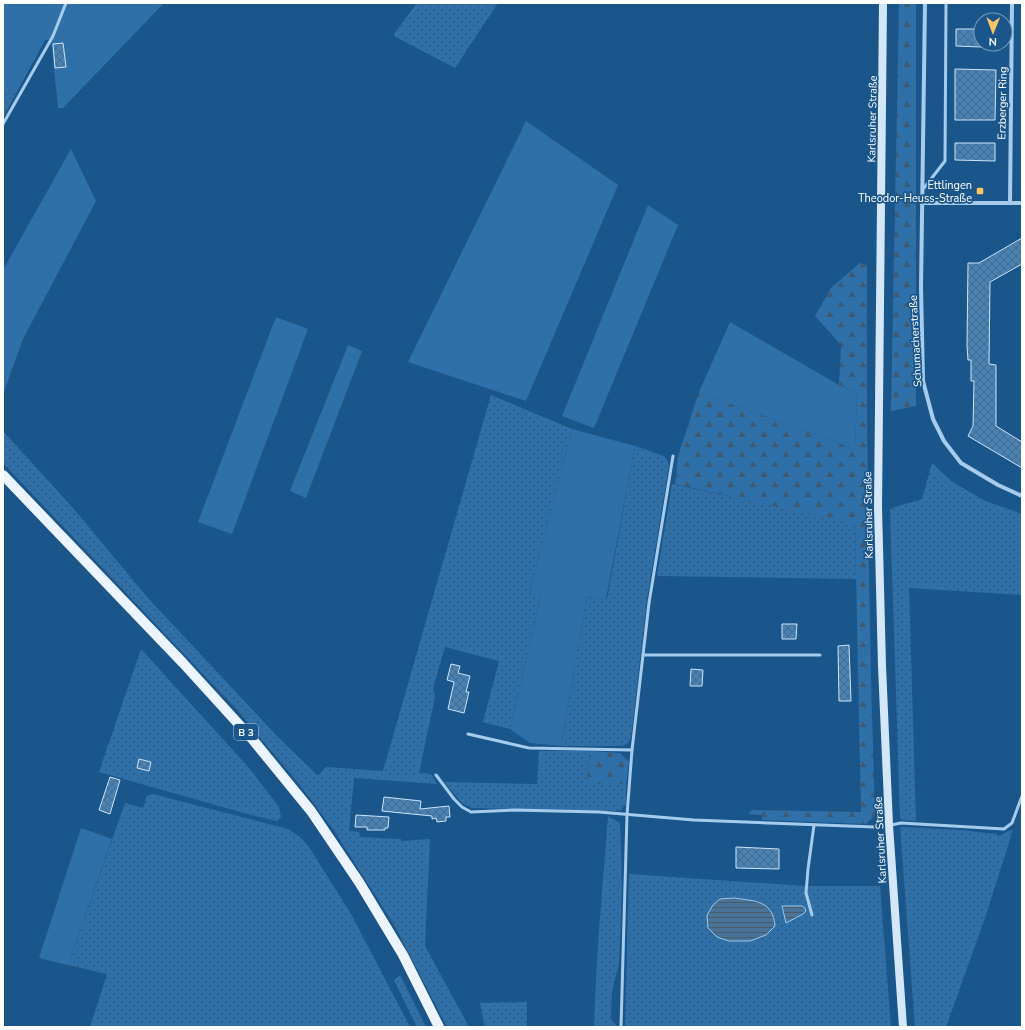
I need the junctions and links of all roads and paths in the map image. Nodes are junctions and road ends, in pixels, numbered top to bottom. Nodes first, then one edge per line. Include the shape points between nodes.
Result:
1 (66, 3) edge
2 (883, 3) edge
3 (925, 3) edge
4 (946, 3) edge
5 (1012, 3) edge
6 (3, 124) edge
7 (924, 188) junction
8 (924, 203) junction
9 (1010, 203) junction
10 (1022, 203) edge
11 (673, 456) dead end
12 (3, 475) edge
13 (1022, 496) edge
14 (644, 655) junction
15 (820, 655) dead end
16 (468, 734) dead end
17 (632, 750) junction
18 (436, 776) dead end
19 (1022, 796) edge
20 (627, 815) junction
21 (814, 825) junction
22 (889, 825) junction
23 (875, 827) dead end
24 (812, 915) dead end
25 (439, 1027) edge
26 (621, 1027) edge
27 (904, 1027) edge

1 - 6 lane via 53,36
2 - 22 main road, Karlsruher Straße via 878,507
3 - 7 street, Schumacherstraße
4 - 7 lane via 945,161
5 - 9 street, Erzberger Ring
7 - 8 street, Schumacherstraße
8 - 9 street
8 - 13 street, Schumacherstraße via 921,287 923,381 933,419 944,441 961,463
9 - 10 street
11 - 14 lane via 649,603
12 - 25 main road, B 3 via 183,663 253,740 311,811 360,882 403,955
14 - 15 lane
14 - 17 lane
16 - 17 lane via 529,748
17 - 20 lane
18 - 20 lane via 454,799 471,812 514,810
19 - 22 lane via 1012,823 1004,829 901,823
20 - 21 lane
20 - 26 lane
21 - 23 lane
21 - 24 lane via 806,893
22 - 27 main road, Karlsruher Straße

